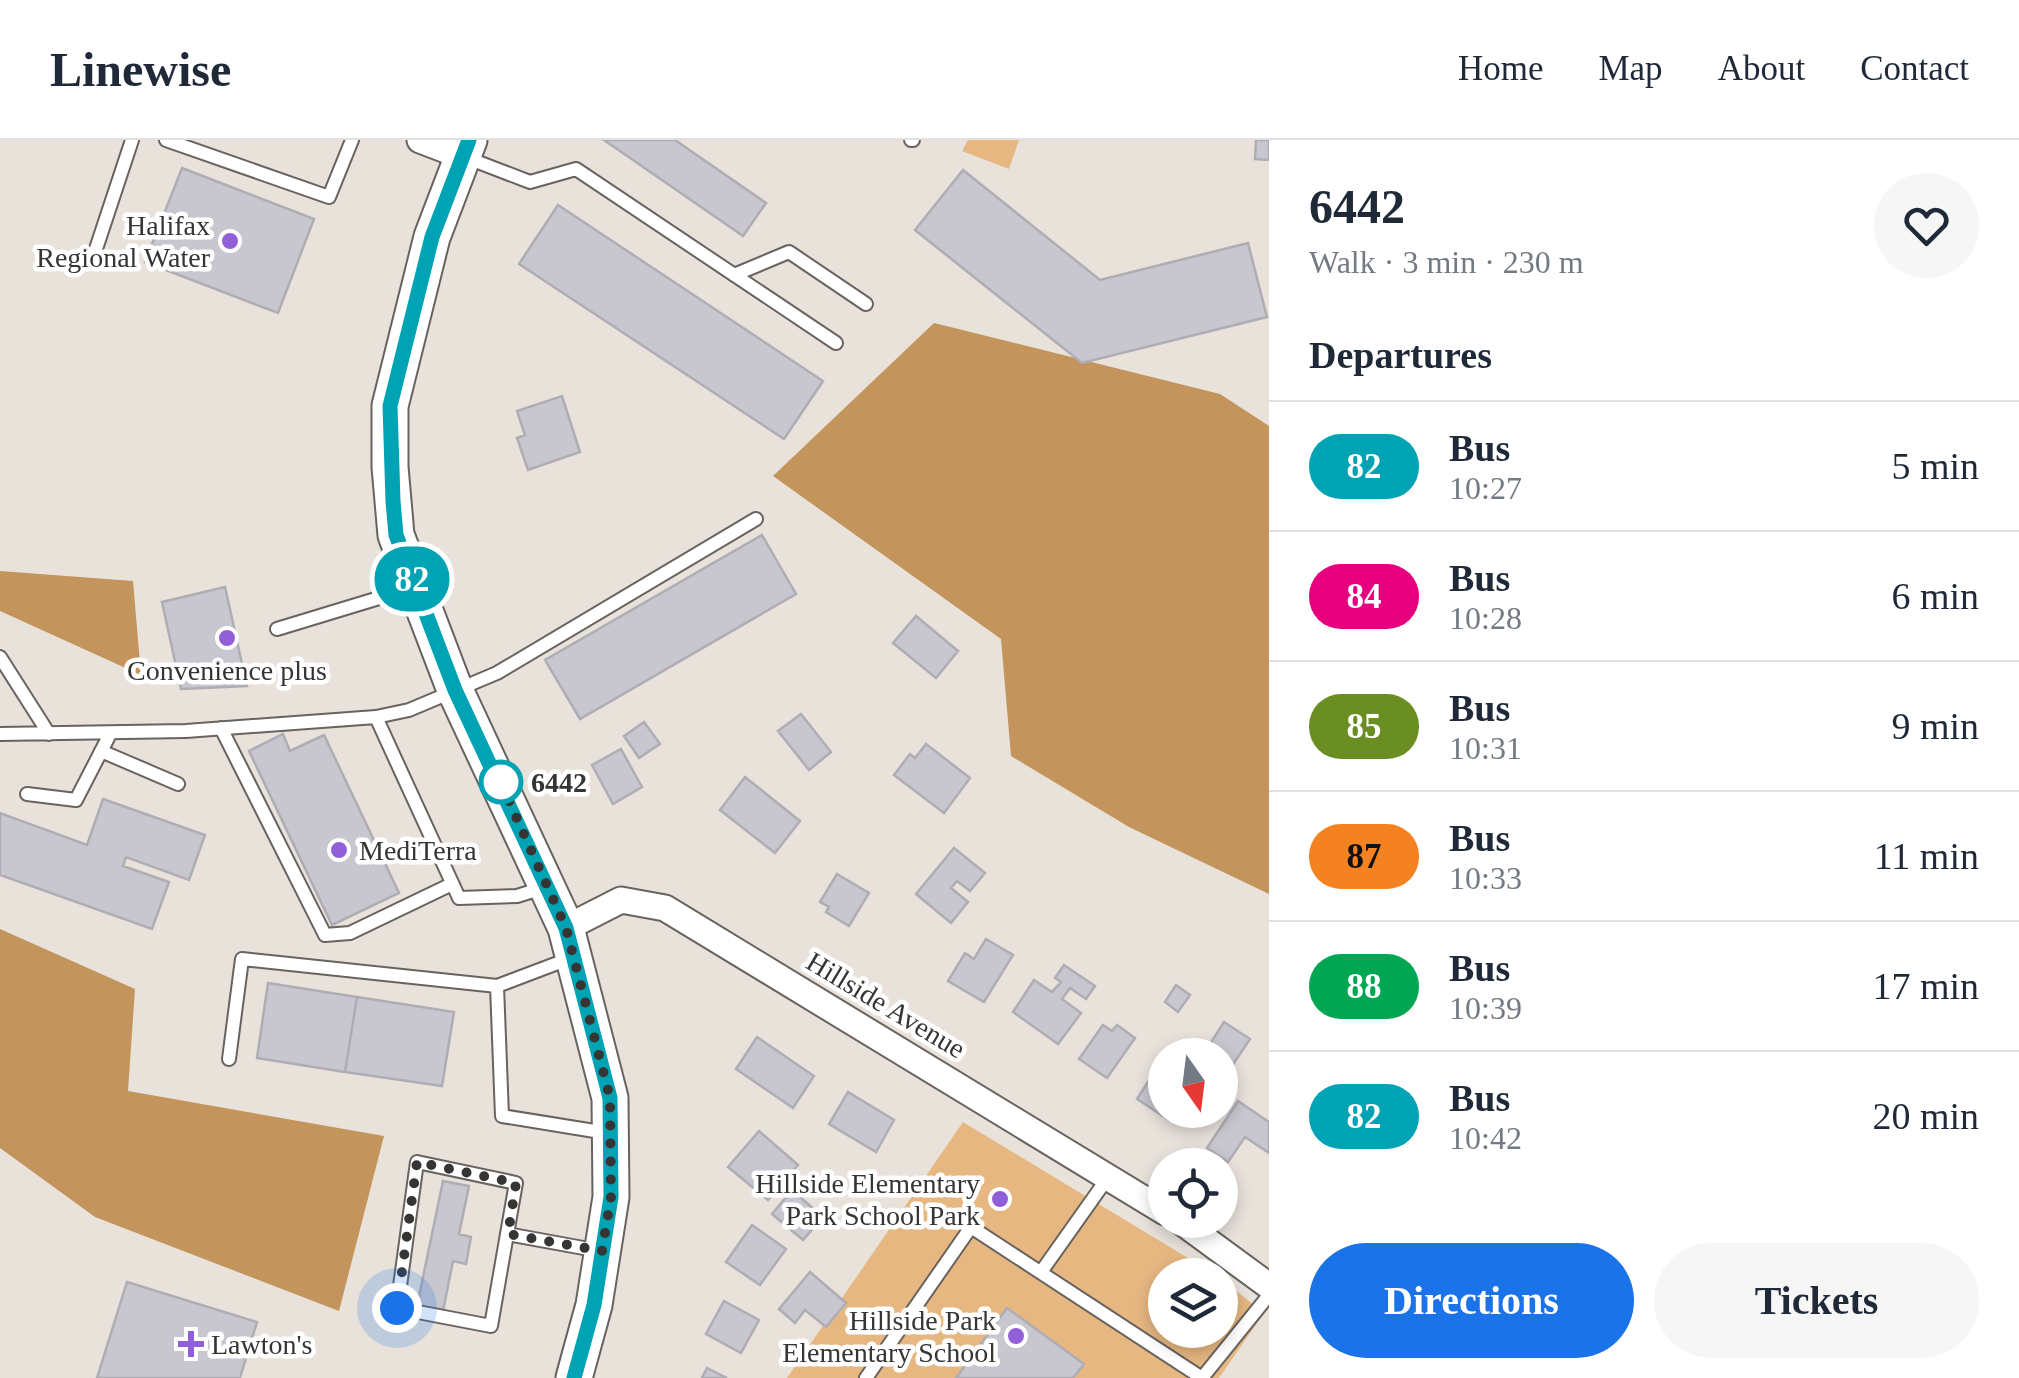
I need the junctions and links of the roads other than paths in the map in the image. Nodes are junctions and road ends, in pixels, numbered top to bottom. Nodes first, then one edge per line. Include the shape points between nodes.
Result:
1 (132, 140) edge
2 (166, 140) edge
3 (212, 140) edge
4 (352, 140) edge
5 (420, 140) edge
6 (466, 148) edge
7 (206, 154) junction
8 (92, 260) dead end
9 (734, 274) junction
10 (866, 304) dead end
11 (836, 343) dead end
12 (756, 518) dead end
13 (415, 588) junction
14 (277, 629) dead end
15 (0, 657) edge
16 (455, 690) junction
17 (376, 718) junction
18 (220, 728) junction
19 (0, 734) edge
20 (48, 734) junction
21 (110, 734) junction
22 (101, 752) junction
23 (178, 784) dead end
24 (27, 794) dead end
25 (452, 884) junction
26 (547, 886) junction
27 (569, 943) junction
28 (497, 986) junction
29 (230, 1059) dead end
30 (610, 1134) junction
31 (1108, 1176) junction
32 (1148, 1201) edge
33 (508, 1234) junction
34 (1203, 1238) edge
35 (602, 1251) junction
36 (1041, 1272) junction
37 (1269, 1286) edge
38 (1269, 1295) edge
39 (574, 1378) edge
40 (866, 1378) edge

1 - 8 lane
2 - 7 lane
3 - 7 lane
4 - 7 lane via 329,197
5 - 6 street
6 - 9 lane via 530,182 576,169
6 - 13 main road via 432,237 390,406 396,535
9 - 10 lane via 789,252
9 - 11 lane
12 - 16 lane via 497,673
13 - 14 lane
13 - 16 main road
15 - 20 lane
16 - 17 lane
16 - 26 main road
17 - 18 lane
17 - 25 lane
18 - 21 lane
18 - 25 lane via 326,935 350,933
19 - 20 lane
20 - 21 lane
21 - 22 lane
22 - 23 lane
22 - 24 lane via 76,800
25 - 26 lane via 459,898 517,896
26 - 27 main road
27 - 28 lane
27 - 30 main road via 610,1098
27 - 31 street, Hillside Avenue via 621,900 665,908
28 - 29 lane via 242,959
28 - 30 lane via 502,1116
30 - 35 main road via 611,1197
31 - 32 street, Hillside Avenue
31 - 36 lane
33 - 33 lane via 516,1183 417,1162 397,1308 490,1326
33 - 35 lane
34 - 37 street
35 - 39 main road
36 - 38 lane via 1202,1378
36 - 40 lane via 972,1227

